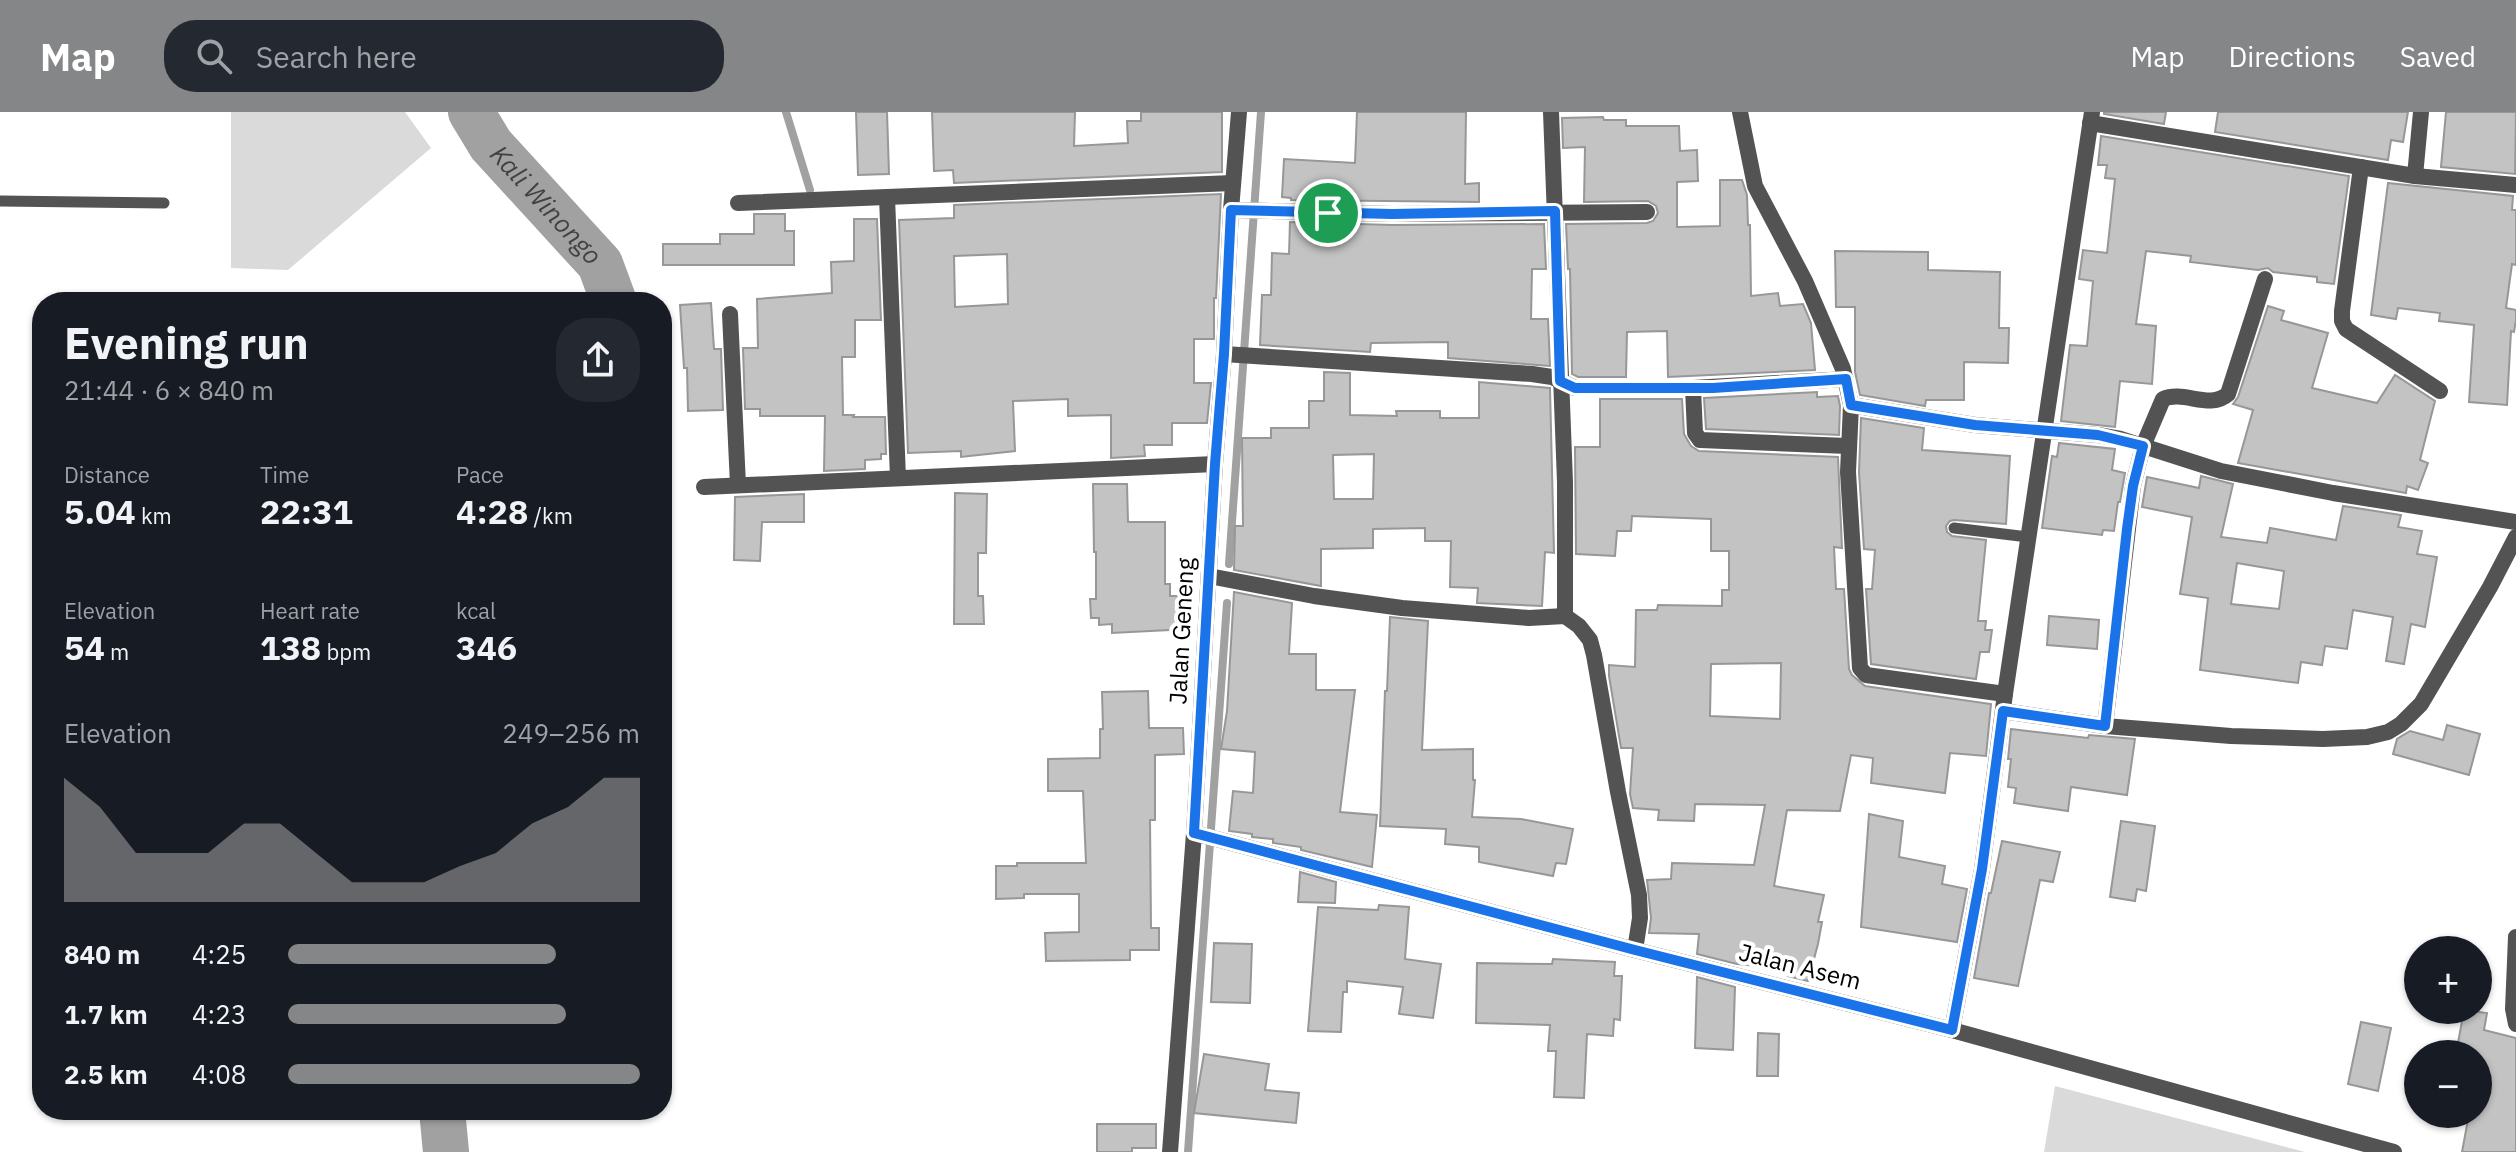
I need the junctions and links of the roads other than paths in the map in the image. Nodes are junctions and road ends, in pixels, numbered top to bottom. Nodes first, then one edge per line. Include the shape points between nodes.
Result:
1 (1239, 112) edge
2 (1551, 112) edge
3 (1740, 112) edge
4 (2421, 112) edge
5 (2091, 118) edge
6 (2361, 167) junction
7 (2415, 176) junction
8 (1233, 183) junction
9 (2516, 185) edge
10 (887, 197) junction
11 (0, 201) edge
12 (164, 203) dead end
13 (738, 203) dead end
14 (1248, 211) junction
15 (1555, 211) junction
16 (1647, 212) dead end
17 (2265, 279) dead end
18 (730, 314) dead end
19 (1231, 355) junction
20 (1846, 379) junction
21 (1560, 381) junction
22 (1693, 388) junction
23 (2440, 391) dead end
24 (1851, 405) junction
25 (2044, 431) junction
26 (1848, 446) junction
27 (2143, 446) junction
28 (1215, 464) junction
29 (898, 478) junction
30 (738, 485) junction
31 (704, 487) dead end
32 (2516, 522) edge
33 (1954, 528) dead end
34 (2028, 537) junction
35 (2516, 537) edge
36 (1209, 576) junction
37 (1565, 616) junction
38 (2004, 702) junction
39 (2105, 726) junction
40 (1194, 833) junction
41 (2516, 937) edge
42 (1635, 950) junction
43 (2516, 1024) edge
44 (1952, 1030) junction
45 (1170, 1152) edge
46 (2394, 1152) edge

1 - 8 street, Jalan Geneng
2 - 15 street
3 - 20 street via 1755,186 1805,281
4 - 7 street
5 - 6 street
5 - 25 street
6 - 7 street
6 - 23 street via 2342,321 2346,329
7 - 9 street
8 - 10 street
8 - 14 street, Jalan Geneng
10 - 13 street
10 - 29 street
11 - 12 lane
14 - 15 street
14 - 19 street, Jalan Geneng
15 - 16 street
15 - 21 street
17 - 27 street via 2228,394 2217,401 2174,395 2163,399
18 - 30 street
19 - 21 street via 1532,374
19 - 28 street, Jalan Geneng
20 - 22 street
20 - 24 street
21 - 22 street via 1575,388
21 - 37 street
22 - 26 street via 1695,433 1700,440
24 - 25 street
24 - 26 street
25 - 27 street via 2098,435
25 - 34 street
26 - 38 street via 1862,673
27 - 32 street via 2221,471
27 - 39 street via 2127,529
28 - 29 street
28 - 36 street, Jalan Geneng
29 - 30 street
30 - 31 street
33 - 34 lane
34 - 38 street
35 - 39 street via 2421,704 2388,732 2310,738
36 - 37 street via 1402,608
36 - 40 street, Jalan Geneng
37 - 42 street via 1590,640 1598,672 1639,895
38 - 39 street
38 - 44 street via 1982,869
40 - 42 street, Jalan Asem
40 - 45 street, Jalan Geneng
41 - 43 street
42 - 44 street, Jalan Asem
44 - 46 street, Jalan Asem

